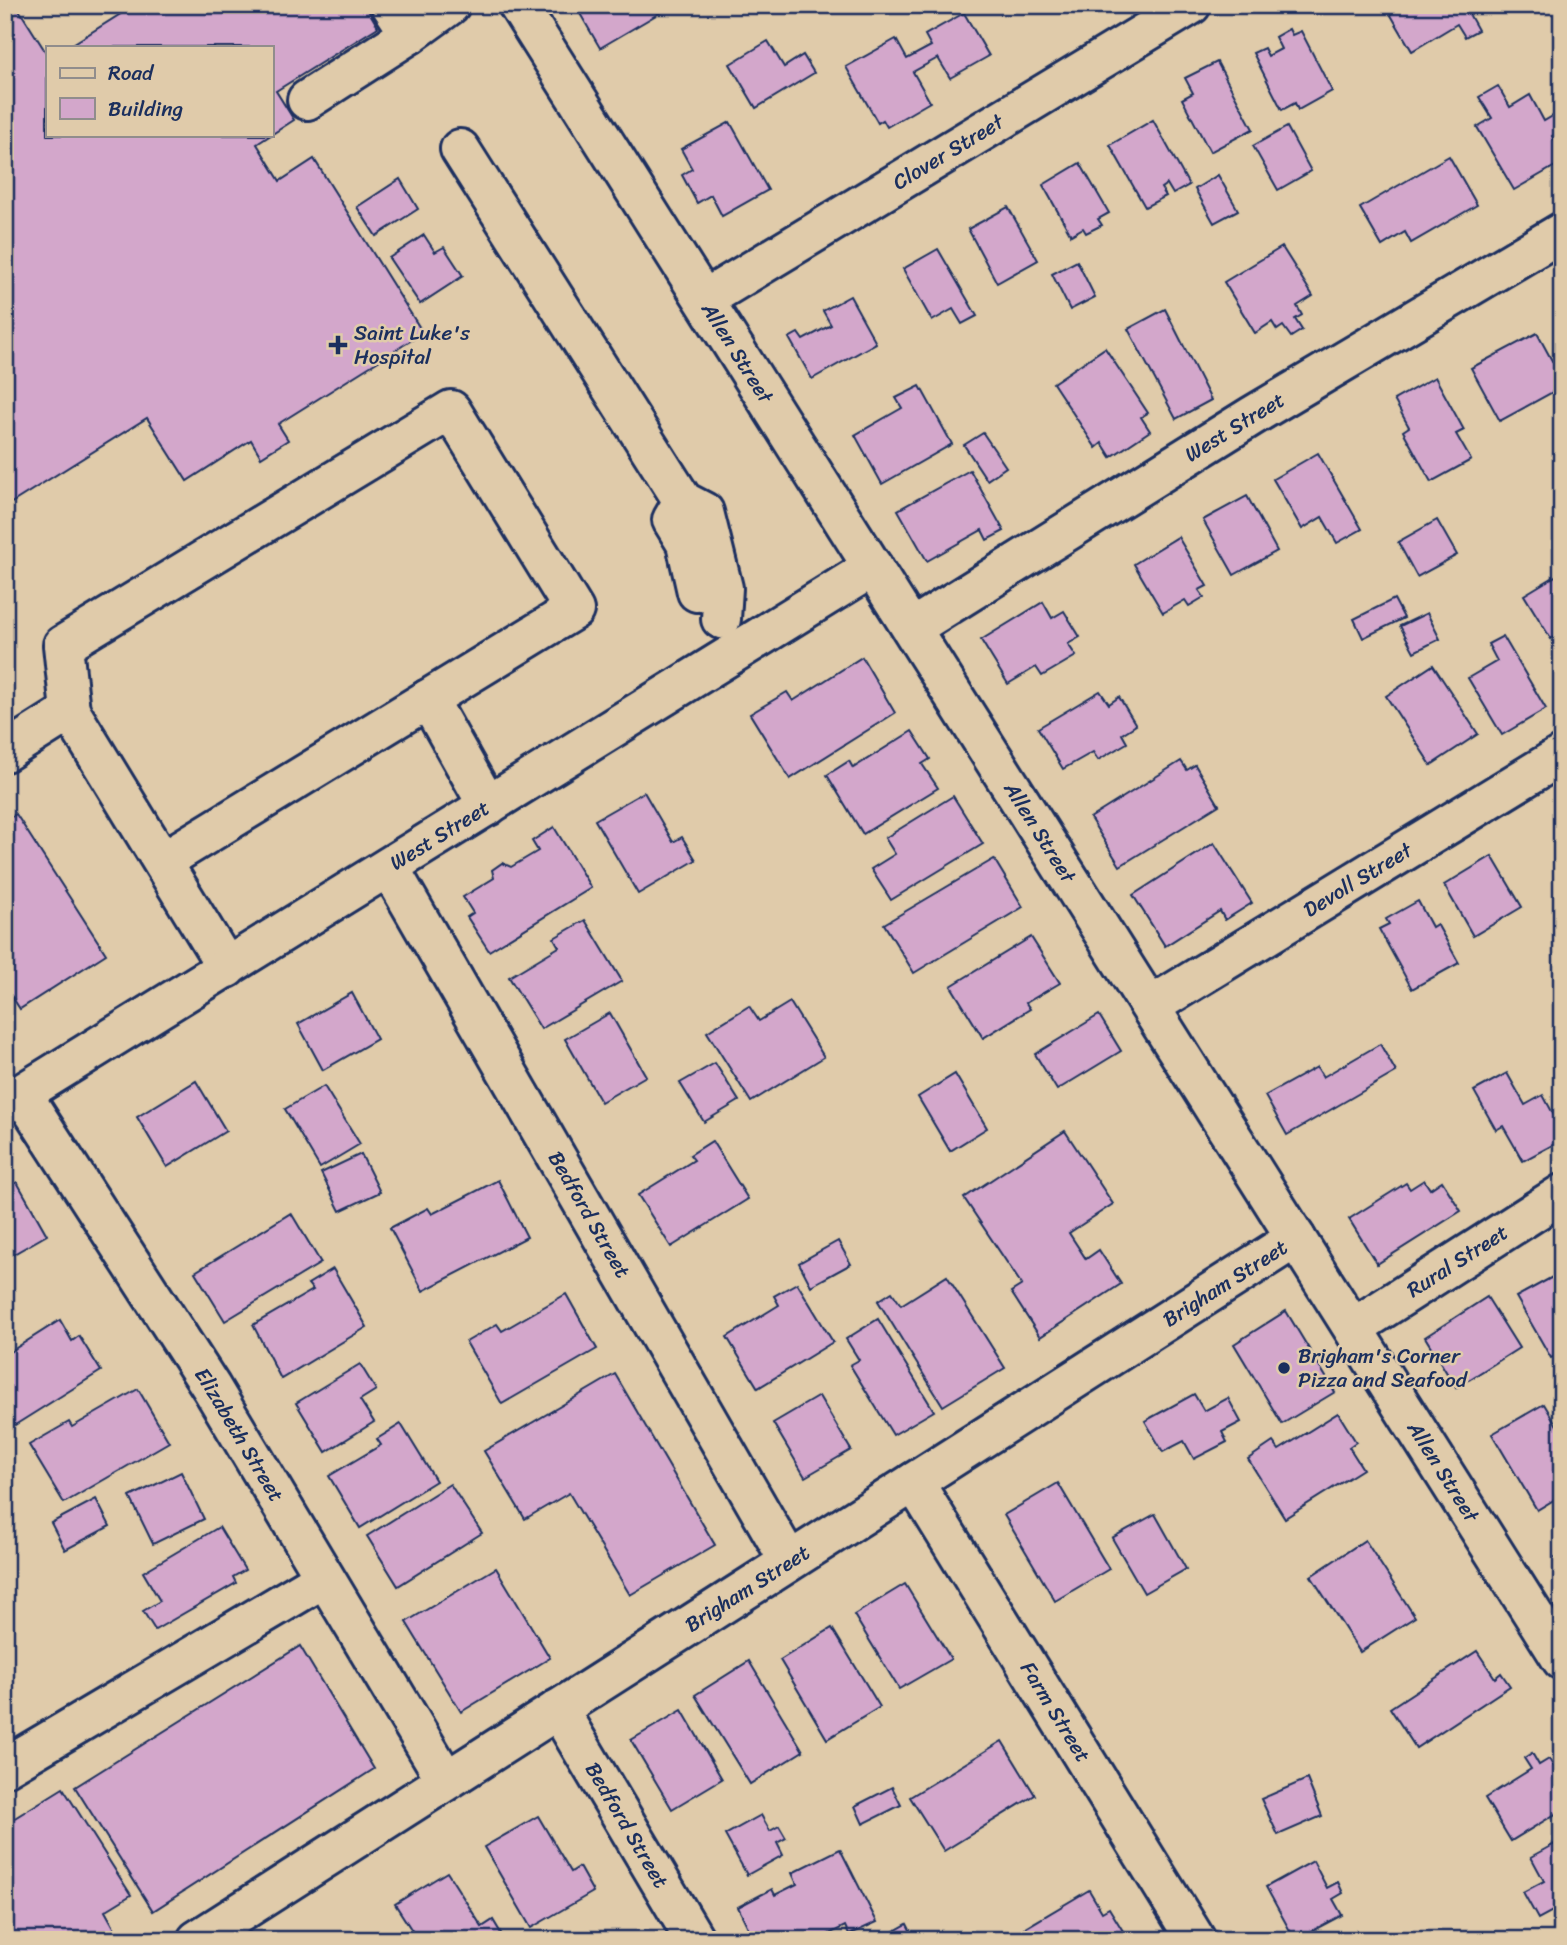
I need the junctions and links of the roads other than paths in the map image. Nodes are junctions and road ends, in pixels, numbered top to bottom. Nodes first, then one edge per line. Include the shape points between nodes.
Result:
1 (450, 5) edge
2 (518, 5) edge
3 (1191, 5) edge
4 (401, 20) edge
5 (307, 100) dead end
6 (460, 149) dead end
7 (1562, 232) edge
8 (705, 299) junction
9 (873, 566) junction
10 (912, 628) junction
11 (729, 635) junction
12 (428, 699) junction
13 (70, 711) junction
14 (5, 752) edge
15 (1562, 755) edge
16 (488, 806) junction
17 (163, 861) junction
18 (388, 867) junction
19 (226, 968) junction
20 (1151, 1006) junction
21 (14, 1099) edge
22 (1562, 1194) edge
23 (1296, 1238) junction
24 (1353, 1328) junction
25 (914, 1482) junction
26 (789, 1561) junction
27 (324, 1578) junction
28 (1562, 1660) edge
29 (558, 1709) junction
30 (5, 1767) edge
31 (446, 1780) junction
32 (197, 1940) edge
33 (695, 1940) edge
34 (1196, 1940) edge

1 - 4 street
2 - 8 street, Allen Street
3 - 8 street, Clover Street
4 - 5 street
6 - 11 street via 682,501 704,512 723,587
7 - 10 street, West Street via 1252,416
8 - 9 street, Allen Street
9 - 10 street, Allen Street
9 - 11 street, West Street
10 - 20 street, Allen Street
11 - 16 street, West Street
12 - 13 street via 574,610 451,410 64,645
12 - 16 street
12 - 17 street
13 - 14 street
13 - 17 street
15 - 20 street, Devoll Street
16 - 18 street, West Street
17 - 19 street
18 - 19 street, West Street
18 - 26 street, Bedford Street
19 - 21 street, West Street
20 - 23 street, Allen Street
21 - 27 street, Elizabeth Street via 211,1387
22 - 24 street, Rural Street
23 - 24 street, Allen Street
23 - 25 street, Brigham Street
24 - 28 street, Allen Street
25 - 26 street, Brigham Street
25 - 34 street, Farm Street
26 - 29 street, Brigham Street
27 - 30 street
27 - 31 street, Elizabeth Street
29 - 31 street, Brigham Street
29 - 33 street, Bedford Street
31 - 32 street, Brigham Street

